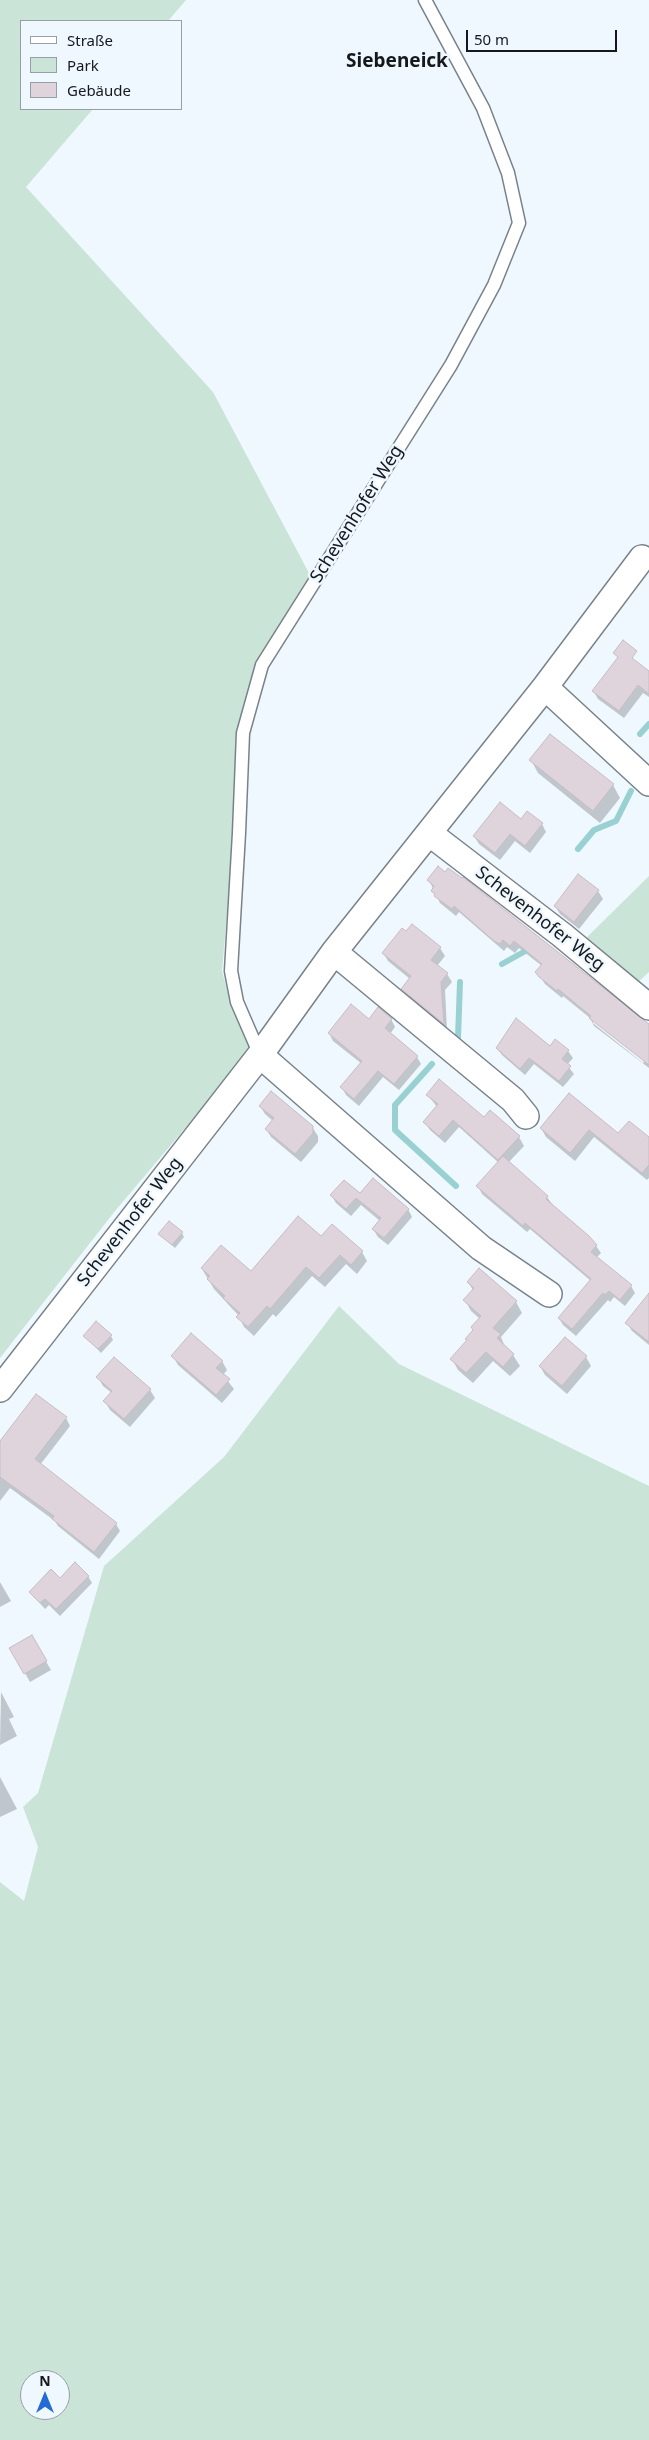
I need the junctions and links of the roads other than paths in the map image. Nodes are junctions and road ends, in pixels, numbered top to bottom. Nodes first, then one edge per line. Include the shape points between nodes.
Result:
1 (425, 0) edge
2 (646, 554) edge
3 (545, 687) junction
4 (649, 783) edge
5 (429, 833) junction
6 (334, 952) junction
7 (649, 1007) edge
8 (260, 1055) junction
9 (526, 1116) dead end
10 (549, 1294) dead end
11 (0, 1390) edge

1 - 8 lane, Schevenhofer Weg via 483,108 508,173 519,222 494,285 451,365 262,665 242,733 231,971 237,1002
2 - 3 street, Schevenhofer Weg
3 - 4 street
3 - 5 street, Schevenhofer Weg
5 - 6 street, Schevenhofer Weg
5 - 7 street, Schevenhofer Weg via 562,935
6 - 8 street, Schevenhofer Weg
6 - 9 street via 513,1100
8 - 10 street, Schevenhofer Weg via 481,1248
8 - 11 street, Schevenhofer Weg

